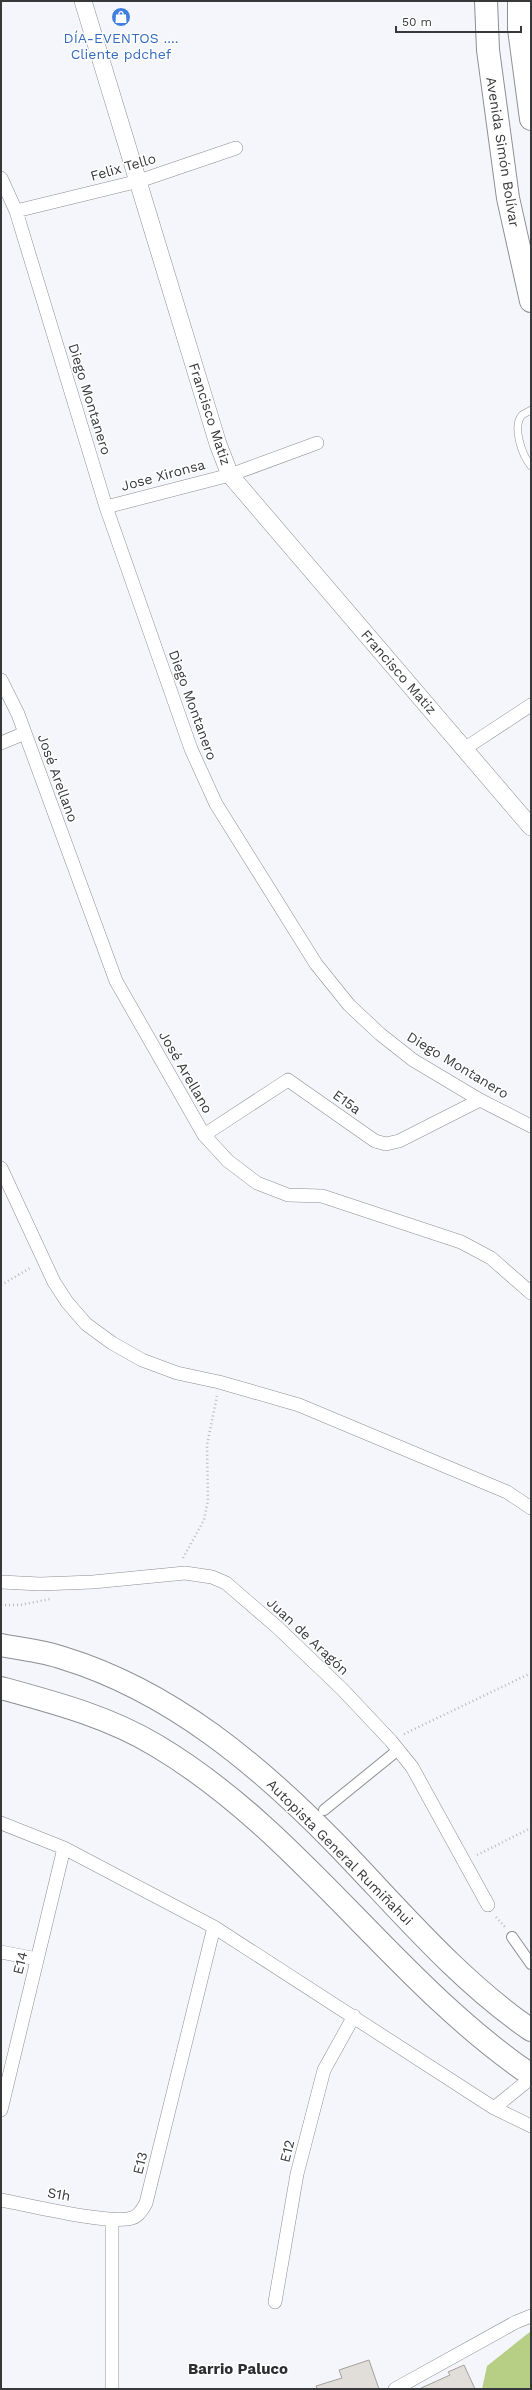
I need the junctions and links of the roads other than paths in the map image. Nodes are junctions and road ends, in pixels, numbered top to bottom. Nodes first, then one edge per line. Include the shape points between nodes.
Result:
1 (83, 1) edge
2 (486, 1) edge
3 (519, 1) edge
4 (531, 119) edge
5 (236, 148) dead end
6 (1, 178) edge
7 (139, 181) junction
8 (16, 211) junction
9 (531, 301) edge
10 (531, 410) edge
11 (318, 444) dead end
12 (531, 466) edge
13 (230, 474) junction
14 (106, 507) junction
15 (1, 680) edge
16 (531, 705) edge
17 (25, 733) junction
18 (1, 743) edge
19 (464, 749) junction
20 (531, 827) edge
21 (480, 1100) junction
22 (531, 1126) edge
23 (204, 1135) junction
24 (1, 1168) edge
25 (531, 1293) edge
26 (531, 1508) edge
27 (1, 1582) edge
28 (1, 1645) edge
29 (1, 1688) edge
30 (395, 1746) junction
31 (324, 1810) dead end
32 (1, 1823) edge
33 (64, 1848) junction
34 (488, 1905) road end
35 (214, 1927) junction
36 (512, 1937) road end
37 (1, 1952) edge
38 (37, 1959) junction
39 (531, 1964) edge
40 (354, 2016) junction
41 (531, 2030) edge
42 (5, 2074) edge
43 (531, 2076) edge
44 (494, 2108) junction
45 (1, 2110) edge
46 (531, 2126) edge
47 (1, 2200) edge
48 (112, 2220) junction
49 (274, 2302) dead end
50 (531, 2316) edge
51 (112, 2389) edge
52 (395, 2389) edge

1 - 7 street, Francisco Matiz
2 - 9 highway, Avenida Simón Bolívar via 488,50 508,198
3 - 4 highway via 519,29
5 - 7 street, Felix Tello
6 - 8 street, Diego Montanero
7 - 8 street, Felix Tello
7 - 13 street, Francisco Matiz via 218,444
8 - 14 street, Diego Montanero
10 - 12 lane via 522,415 517,427 526,460
11 - 13 street, Jose Xironsa
13 - 14 street, Jose Xironsa
13 - 19 street, Francisco Matiz
14 - 21 street, Diego Montanero via 203,778 216,804 316,964 349,1005 380,1034 413,1060
15 - 17 street, José Arellano
16 - 19 street
17 - 18 street
17 - 23 street, José Arellano via 116,981
19 - 20 street, Francisco Matiz
21 - 22 street, Diego Montanero
21 - 23 street, E15a via 399,1141 386,1144 375,1141 288,1080
23 - 25 street, José Arellano via 228,1161 257,1183 288,1195 322,1196 461,1242 491,1258
24 - 26 street via 44,1260 67,1302 86,1324 112,1343 142,1360 177,1373 299,1405 508,1492
27 - 30 street, Juan de Aragón via 92,1582 173,1574 212,1577 232,1588 283,1632
28 - 41 highway, Autopista General Rumiñahui via 62,1657 110,1675 161,1701 233,1749 296,1804 464,1976
29 - 43 highway via 102,1718 157,1746 206,1778 258,1822 442,2003 495,2050
30 - 31 street
30 - 34 street, Juan de Aragón via 412,1767
32 - 33 street
33 - 35 street
33 - 38 street, E14
35 - 40 street
35 - 48 street, E13 via 146,2203 141,2212 132,2218
36 - 39 street
37 - 38 street
38 - 42 street, E14
40 - 44 street
40 - 49 street, E12 via 324,2070 297,2174
42 - 45 street, E14
43 - 44 street
44 - 46 street
47 - 48 street, S1h
48 - 51 street
50 - 52 street

